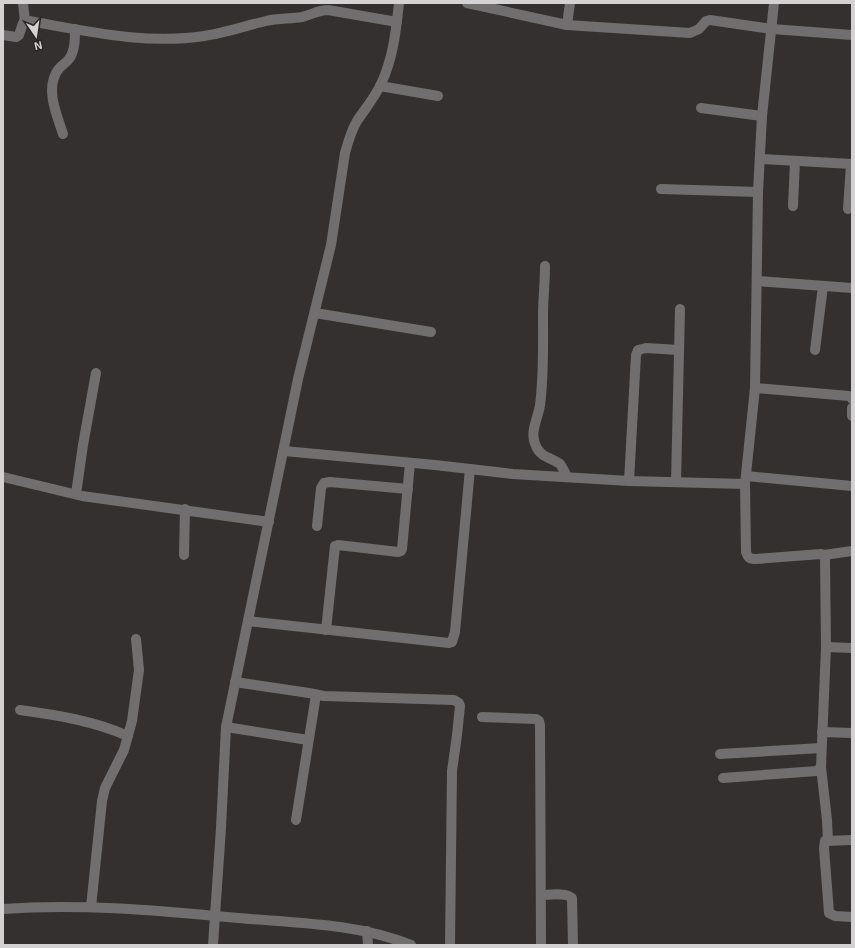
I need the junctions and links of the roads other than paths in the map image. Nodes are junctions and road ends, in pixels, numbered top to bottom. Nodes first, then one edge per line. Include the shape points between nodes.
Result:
1 (23, 3) edge
2 (400, 3) edge
3 (466, 3) edge
4 (570, 3) edge
5 (774, 3) edge
6 (25, 22) junction
7 (397, 22) junction
8 (567, 25) junction
9 (75, 29) junction
10 (772, 29) junction
11 (3, 35) edge
12 (852, 35) edge
13 (380, 86) junction
14 (438, 96) dead end
15 (701, 108) dead end
16 (762, 116) junction
17 (63, 134) dead end
18 (760, 159) junction
19 (795, 161) junction
20 (851, 164) edge
21 (661, 189) dead end
22 (758, 192) junction
23 (794, 206) dead end
24 (848, 209) dead end
25 (545, 266) dead end
26 (757, 281) junction
27 (823, 286) junction
28 (852, 288) edge
29 (680, 309) dead end
30 (315, 313) junction
31 (430, 332) dead end
32 (678, 350) junction
33 (815, 350) dead end
34 (96, 373) dead end
35 (754, 388) junction
36 (852, 400) edge
37 (852, 408) edge
38 (852, 416) edge
39 (284, 451) junction
40 (410, 463) junction
41 (470, 469) junction
42 (3, 477) edge
43 (567, 478) junction
44 (746, 480) junction
45 (629, 481) junction
46 (676, 482) junction
47 (852, 486) edge
48 (408, 489) junction
49 (76, 494) junction
50 (186, 509) junction
51 (269, 522) junction
52 (317, 526) dead end
53 (852, 551) edge
54 (184, 555) dead end
55 (824, 555) junction
56 (248, 622) junction
57 (326, 630) junction
58 (136, 639) dead end
59 (826, 647) junction
60 (852, 648) edge
61 (235, 682) junction
62 (316, 695) junction
63 (20, 710) dead end
64 (482, 717) dead end
65 (226, 727) junction
66 (822, 732) junction
67 (852, 733) edge
68 (128, 736) junction
69 (308, 740) junction
70 (821, 748) junction
71 (720, 754) dead end
72 (821, 767) junction
73 (723, 778) dead end
74 (296, 820) dead end
75 (852, 840) edge
76 (828, 841) junction
77 (541, 895) junction
78 (91, 907) junction
79 (3, 910) edge
80 (214, 916) junction
81 (852, 917) edge
82 (367, 931) junction
83 (213, 945) edge
84 (368, 945) edge
85 (411, 945) edge
86 (450, 945) edge
87 (541, 945) edge
88 (573, 945) edge

1 - 6 street
2 - 7 street
3 - 8 street
4 - 8 street
5 - 10 street
6 - 9 street
6 - 11 street via 16,37
7 - 9 street via 320,10 302,16 188,38 126,37
7 - 13 street via 392,52
8 - 10 street via 690,32 699,30 710,20
9 - 17 street via 73,51 55,74 51,96
10 - 12 street
10 - 16 street
13 - 14 street
13 - 30 street via 356,122 349,138
15 - 16 street
16 - 18 street
18 - 19 street
18 - 22 street
19 - 20 street
19 - 23 street
20 - 24 street
21 - 22 street
22 - 26 street
25 - 43 street via 541,393 533,432 536,448 558,463
26 - 27 street
26 - 35 street
27 - 28 street
27 - 33 street
29 - 32 street
30 - 31 street
30 - 39 street
32 - 45 street via 646,348 638,350 636,355
32 - 46 street
34 - 49 street via 82,445
35 - 36 street via 849,396
35 - 44 street
37 - 38 street
39 - 40 street
39 - 51 street
40 - 41 street
40 - 48 street
41 - 43 street
41 - 57 street via 452,642
42 - 49 street
43 - 45 street
44 - 46 street
44 - 47 street
44 - 55 street via 746,552 751,559
45 - 46 street
48 - 52 street via 324,483 321,488
48 - 57 street via 403,545 400,551 335,546
49 - 50 street
50 - 51 street
50 - 54 street
51 - 56 street
53 - 55 street
55 - 59 street
56 - 57 street
56 - 61 street
58 - 68 street via 139,670
59 - 60 street
59 - 66 street
61 - 62 street
61 - 65 street
62 - 69 street
62 - 86 street via 454,700 459,703 452,771
63 - 68 street via 60,715 110,728
64 - 77 street via 539,721
65 - 69 street
65 - 80 street via 222,828
66 - 67 street
66 - 70 street
68 - 78 street via 120,760 105,788 102,801
69 - 74 street
70 - 71 street
70 - 72 street
72 - 73 street via 818,771
72 - 76 street
75 - 76 street
76 - 81 street via 825,841 824,848 829,914
77 - 87 street
77 - 88 street via 564,895 572,898
78 - 79 street
78 - 80 street
80 - 82 street via 342,926
80 - 83 street
82 - 84 street
82 - 85 street

